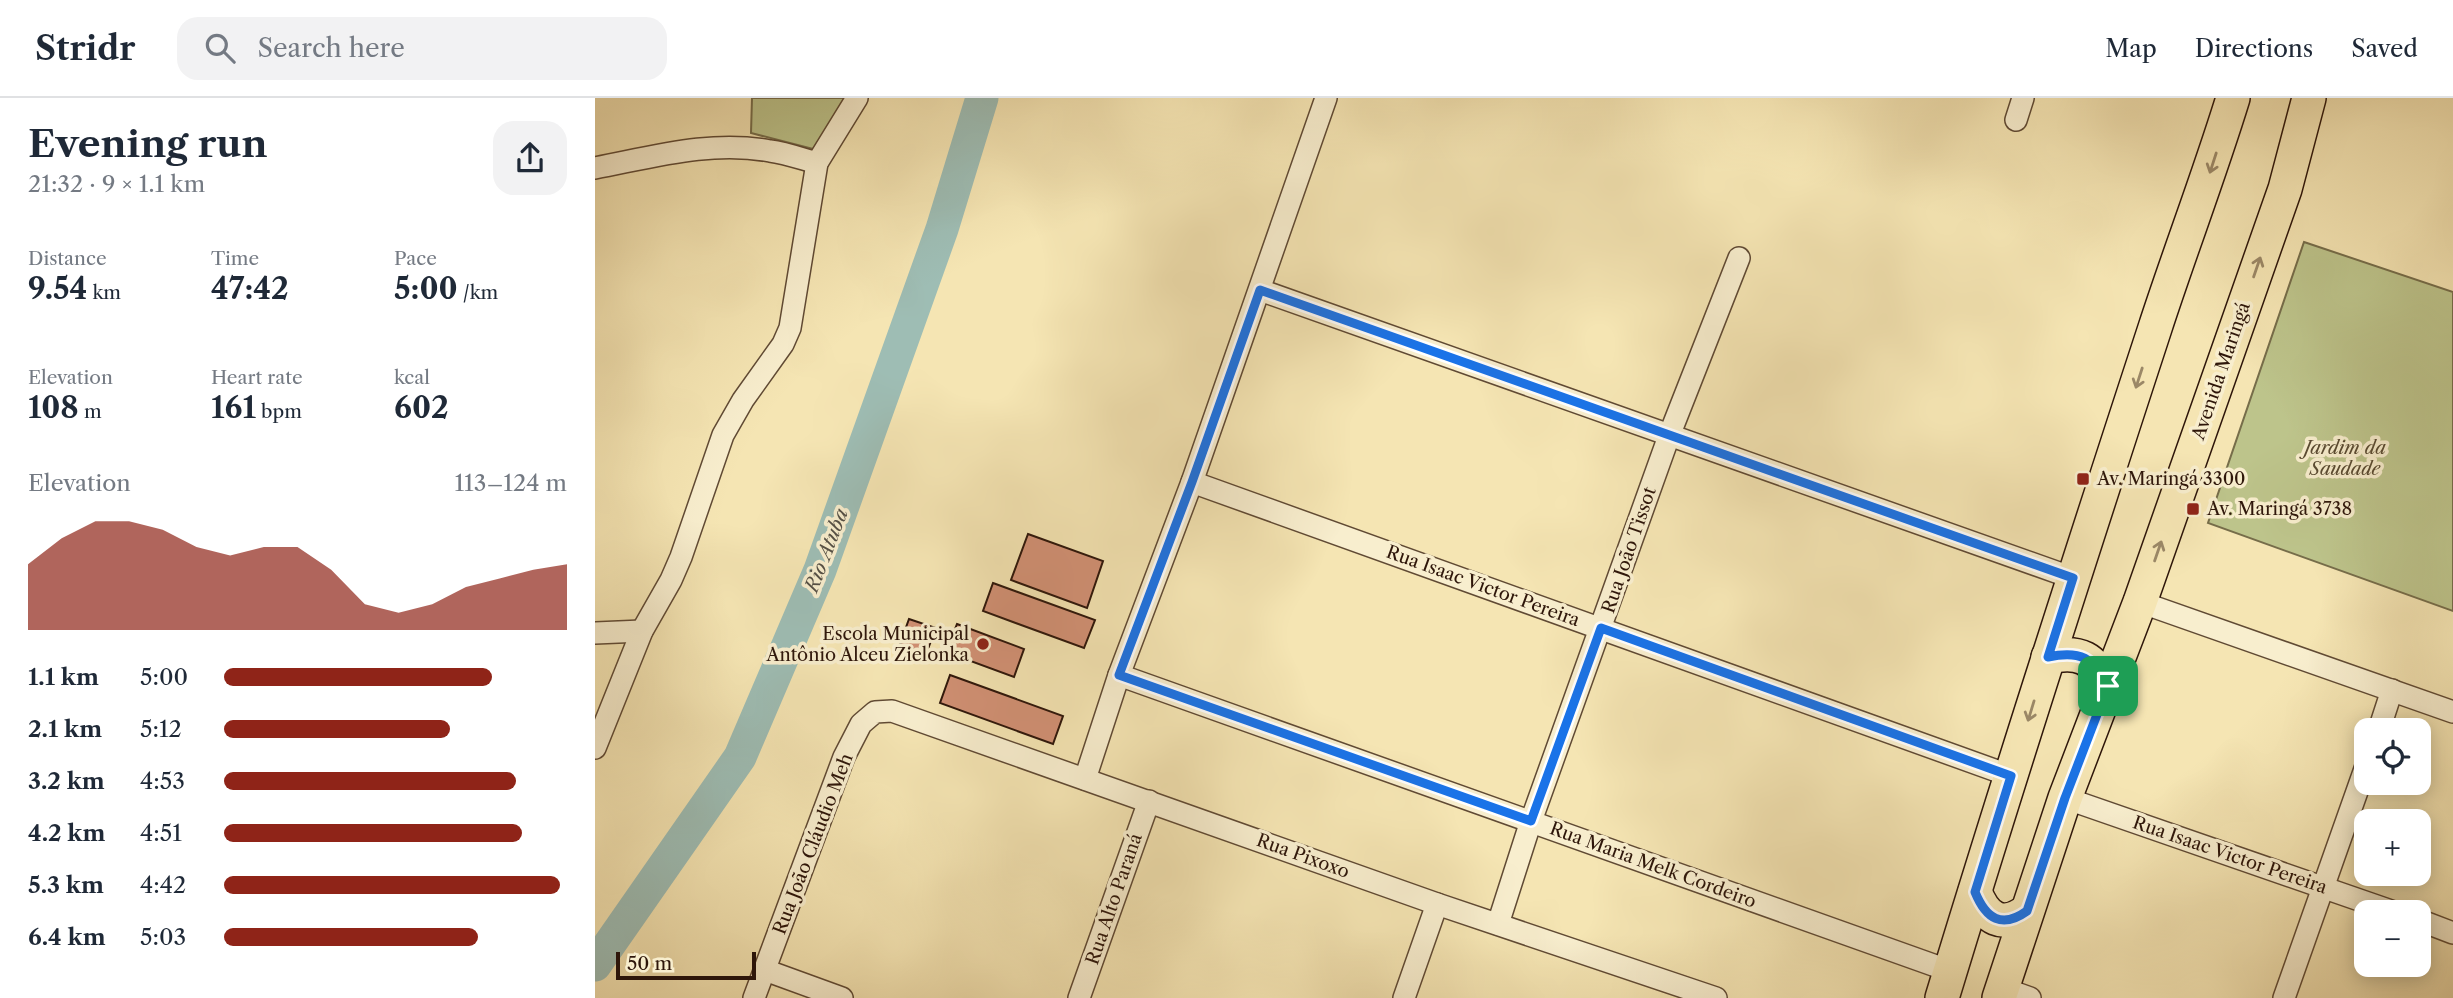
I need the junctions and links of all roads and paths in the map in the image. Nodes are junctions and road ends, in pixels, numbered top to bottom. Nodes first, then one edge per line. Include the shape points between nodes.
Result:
1 (857, 98) edge
2 (1326, 98) edge
3 (2023, 98) edge
4 (2233, 98) edge
5 (2309, 98) edge
6 (2016, 120) dead end
7 (817, 163) junction
8 (595, 168) edge
9 (1739, 258) dead end
10 (1260, 290) junction
11 (1669, 436) junction
12 (1192, 482) junction
13 (2073, 578) junction
14 (2140, 602) junction
15 (1601, 628) junction
16 (642, 631) junction
17 (595, 633) edge
18 (2048, 657) junction
19 (1119, 675) junction
20 (2108, 686) junction
21 (2392, 690) junction
22 (892, 711) joint
23 (2453, 712) edge
24 (2383, 718) edge
25 (595, 748) edge
26 (2011, 776) junction
27 (1085, 779) junction
28 (2356, 795) edge
29 (2065, 798) junction
30 (1149, 801) junction
31 (1531, 821) junction
32 (2324, 887) junction
33 (1975, 892) junction
34 (2360, 900) edge
35 (1437, 904) junction
36 (2027, 911) junction
37 (1498, 924) junction
38 (2431, 925) edge
39 (2453, 933) edge
40 (765, 970) junction
41 (1946, 985) edge
42 (2010, 995) edge
43 (754, 998) edge
44 (842, 998) edge
45 (1079, 998) edge
46 (1404, 998) edge
47 (1716, 998) edge
48 (2284, 998) edge

1 - 7 street
2 - 10 street
3 - 6 street
4 -> 13 main road
14 -> 5 main road, Avenida Maringá via 2285,188
7 - 8 street via 737,147 682,151
7 - 16 street via 790,328 723,435 671,580
9 - 11 street, Rua João Tissot
10 - 11 street
10 - 12 street
11 - 13 street
11 - 15 street, Rua João Tissot
12 - 15 street, Rua Isaac Victor Pereira
12 - 19 street
13 - 18 main road
14 - 20 main road, Avenida Maringá
14 - 21 street
15 - 26 street, Rua Isaac Victor Pereira
15 - 31 street, Rua João Tissot
16 - 17 street
16 - 25 street
18 - 20 main road via 2074,654 2090,660
18 -> 26 main road
19 - 27 street
19 - 31 street, Rua Maria Melk Cordeiro
20 - 29 main road, Avenida Maringá
21 - 23 street
21 - 24 street
22 - 27 street, Rua Pixoxo
22 - 40 street, Rua João Cláudio Meh via 875,712 861,724 843,757
26 - 33 main road
27 - 30 street, Rua Pixoxo
28 - 32 street
29 - 32 street, Rua Isaac Victor Pereira
29 - 36 main road, Avenida Maringá
30 - 35 street, Rua Pixoxo
30 - 45 street, Rua Alto Paraná
31 - 37 street, Rua João Tissot
31 - 41 street, Rua Maria Melk Cordeiro
32 - 34 street, Rua Isaac Victor Pereira
32 - 48 street
33 - 36 main road via 1988,915 1999,920 2009,921
33 - 41 main road
35 - 37 street, Rua Pixoxo
35 - 46 street
36 - 42 main road, Avenida Maringá
37 - 47 street, Rua Pixoxo
38 - 39 street
40 - 43 street, Rua João Cláudio Meh
40 - 44 street

